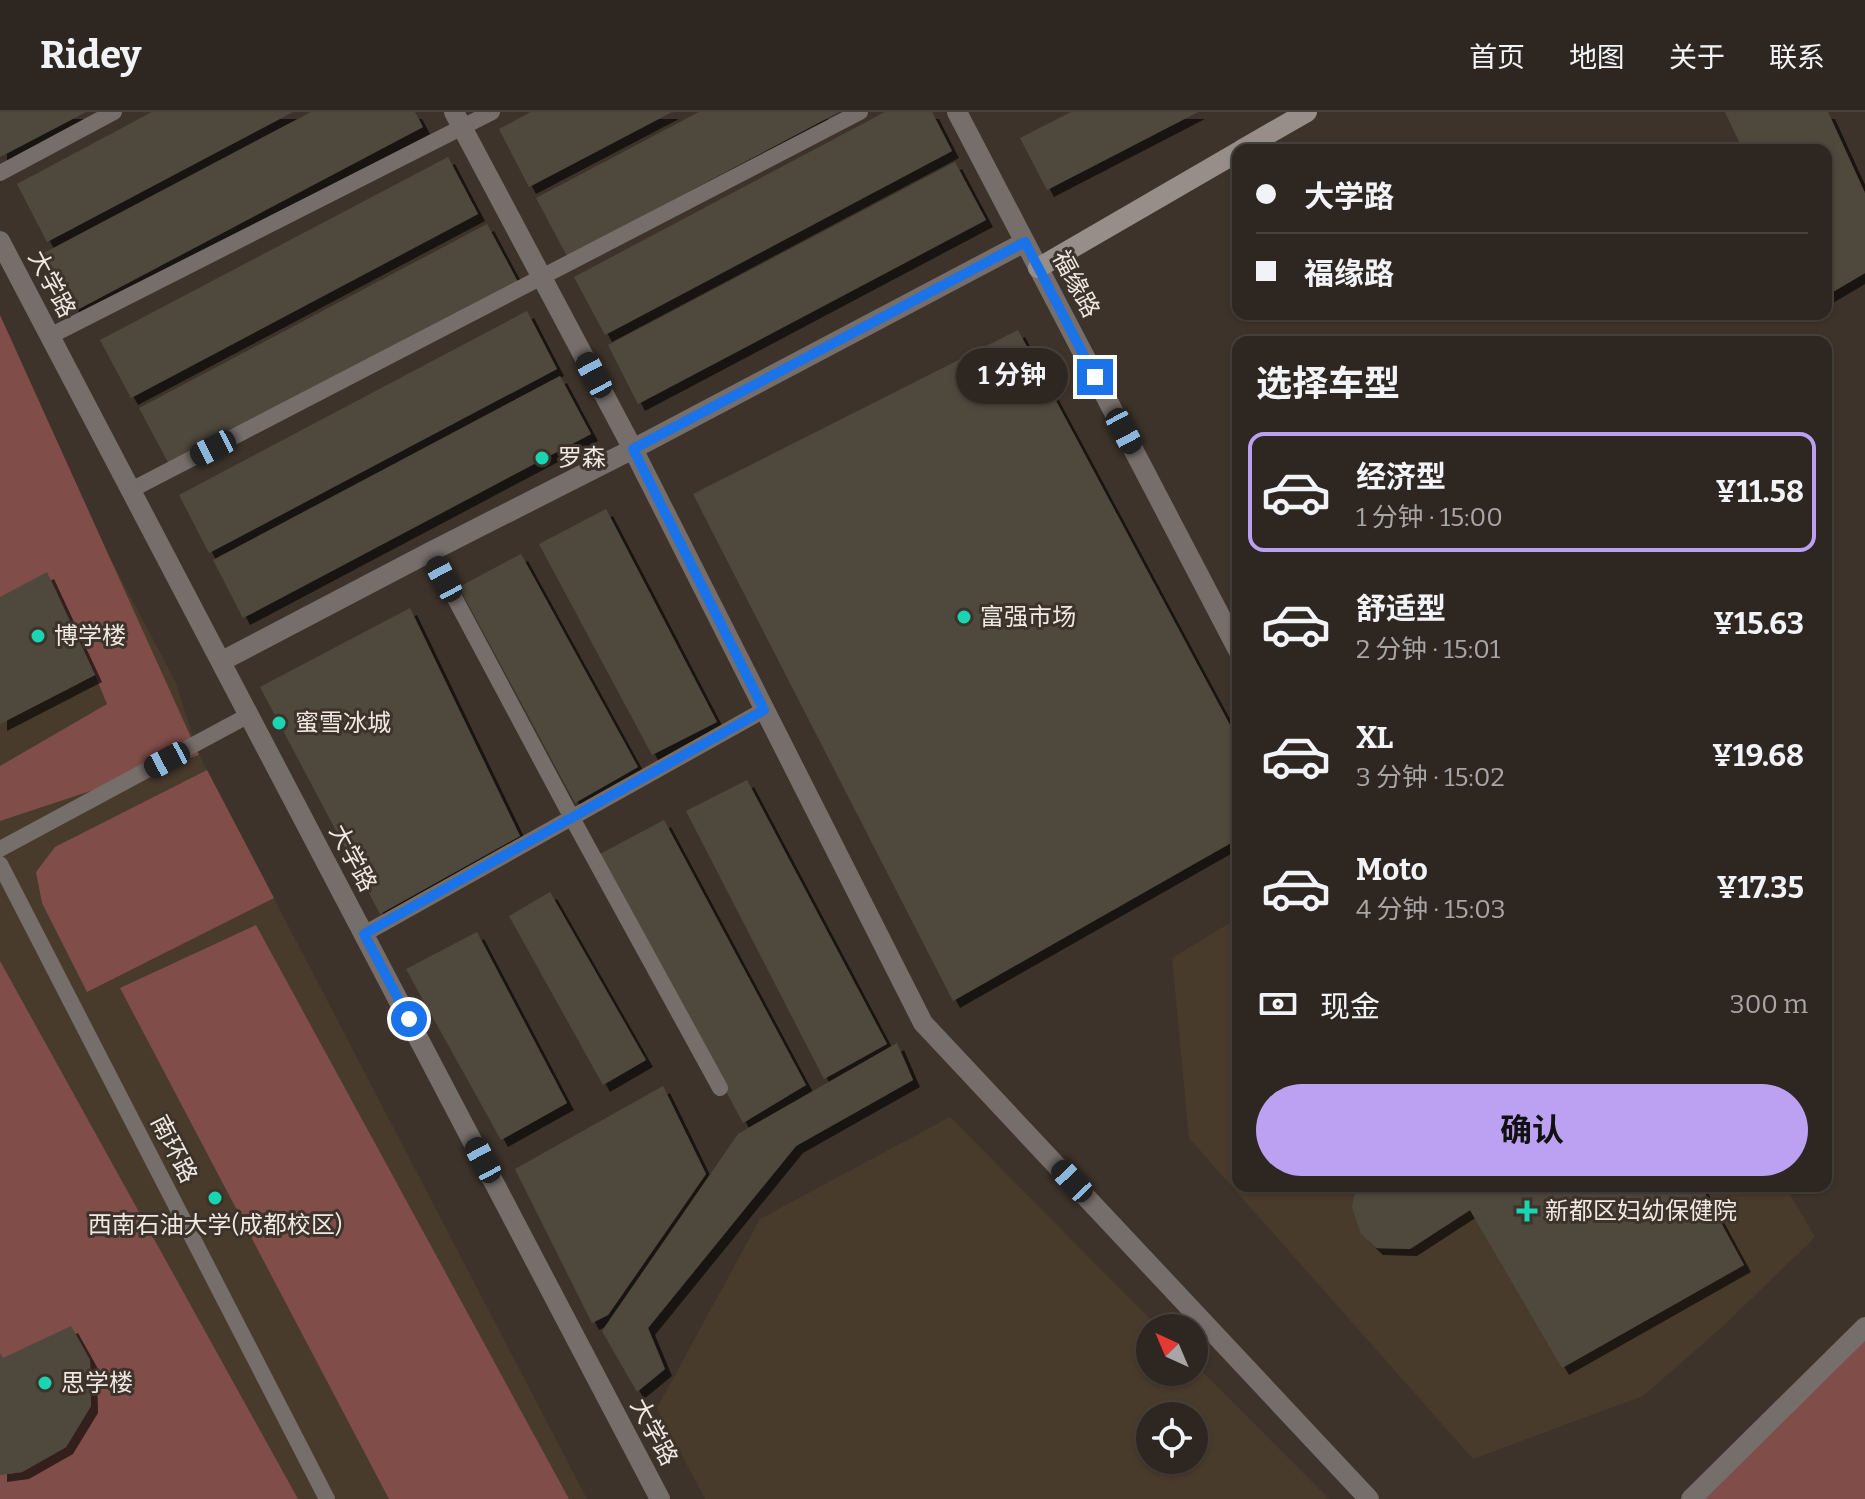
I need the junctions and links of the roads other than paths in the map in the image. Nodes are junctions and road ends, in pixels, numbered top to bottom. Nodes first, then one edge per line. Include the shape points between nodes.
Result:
1 (114, 112) edge
2 (492, 112) edge
3 (860, 112) edge
4 (957, 112) edge
5 (1307, 112) edge
6 (458, 120) edge
7 (1252, 144) edge
8 (1232, 156) edge
9 (0, 173) edge
10 (0, 241) edge
11 (1025, 242) junction
12 (1038, 268) junction
13 (541, 277) junction
14 (50, 336) junction
15 (633, 449) junction
16 (131, 490) junction
17 (430, 552) junction
18 (1232, 639) edge
19 (222, 661) junction
20 (764, 710) junction
21 (249, 715) junction
22 (572, 818) junction
23 (0, 849) edge
24 (0, 864) edge
25 (364, 934) junction
26 (720, 1088) dead end
27 (1865, 1327) edge
28 (327, 1499) edge
29 (660, 1499) edge
30 (1369, 1499) edge
31 (1691, 1499) edge

1 - 9 lane
2 - 6 lane
3 - 13 lane
4 - 11 street, 福缘路
5 - 7 street
6 - 13 street
6 - 14 lane
8 - 12 street
10 - 14 street, 大学路
11 - 12 street, 福缘路
11 - 15 street
12 - 18 street, 福缘路
13 - 15 street
13 - 16 lane
14 - 16 street, 大学路
15 - 17 street
15 - 20 street
16 - 19 street, 大学路
17 - 19 street
17 - 22 lane
19 - 21 street, 大学路
20 - 22 lane
20 - 30 street via 923,1023
21 - 23 lane
21 - 25 street, 大学路
22 - 25 lane
22 - 26 lane
24 - 28 lane, 南环路
25 - 29 street, 大学路
27 - 31 street

